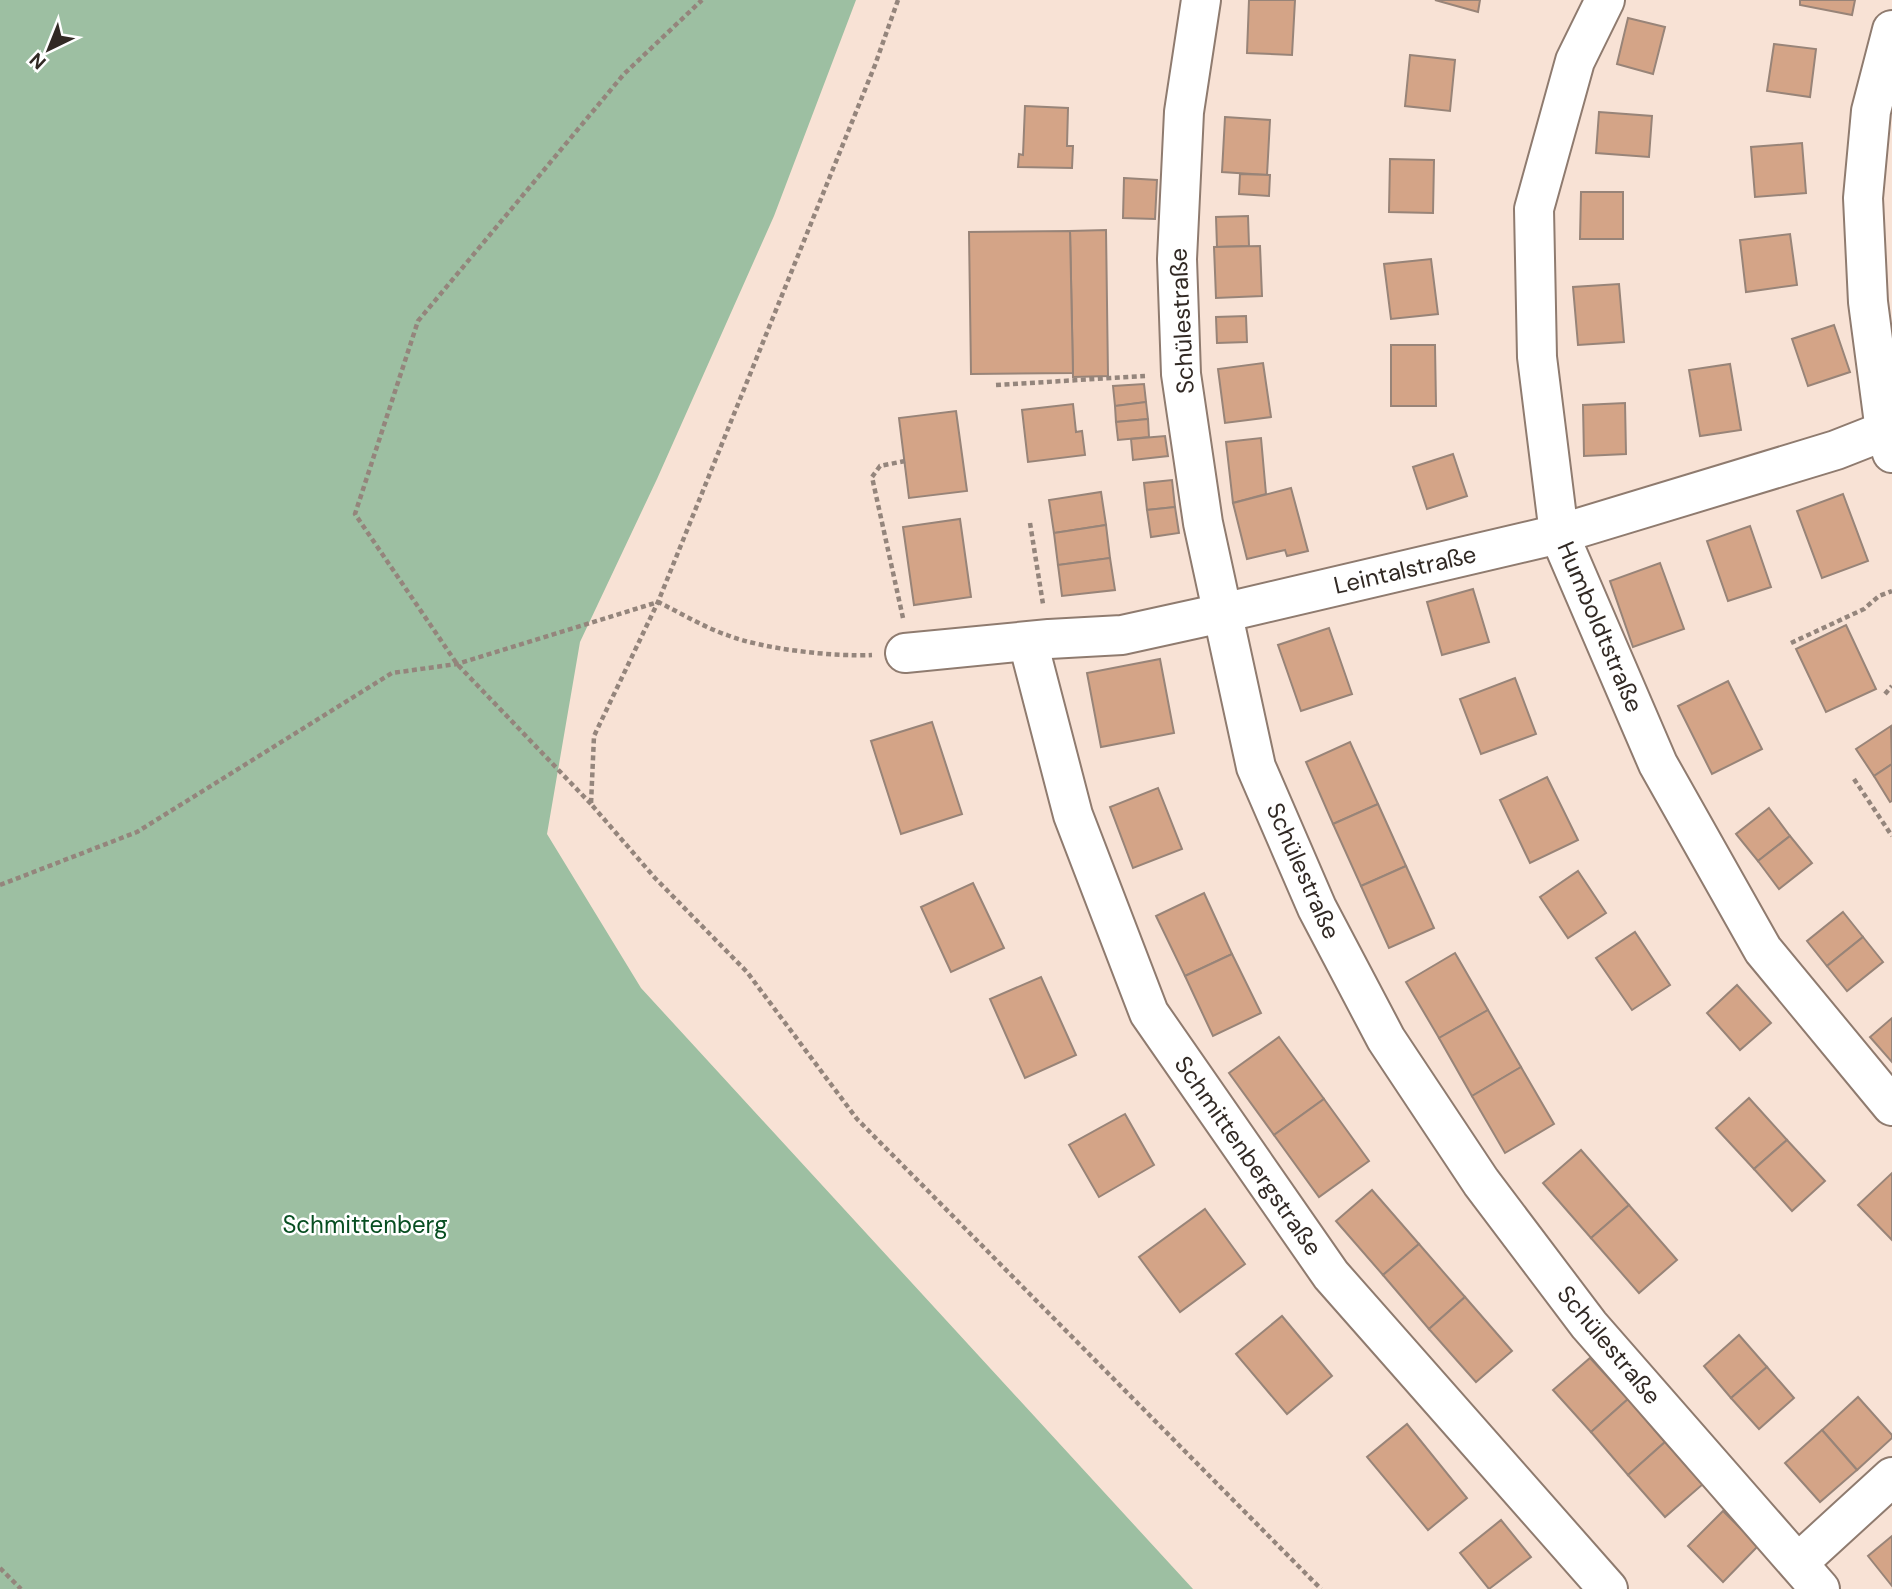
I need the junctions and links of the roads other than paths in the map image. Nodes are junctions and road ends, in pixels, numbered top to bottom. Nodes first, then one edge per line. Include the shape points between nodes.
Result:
1 (1201, 0) edge
2 (1605, 0) edge
3 (1892, 30) edge
4 (1881, 322) edge
5 (1889, 437) edge
6 (1559, 534) junction
7 (1222, 613) junction
8 (1039, 640) junction
9 (908, 653) road end
10 (1892, 1106) edge
11 (1892, 1477) edge
12 (1809, 1576) edge
13 (1608, 1589) edge

1 - 7 street, Schülestraße via 1184,112 1177,259 1181,373 1203,523
2 - 6 street, Humboldtstraße via 1575,61 1534,209 1537,357
3 - 4 street via 1871,111 1863,198
4 - 5 street
5 - 6 street, Leintalstraße
6 - 7 street, Leintalstraße
6 - 10 street, Humboldtstraße via 1658,764 1763,950
7 - 8 street, Leintalstraße via 1122,635
7 - 12 street, Schülestraße via 1256,767 1317,908 1386,1039 1481,1182 1589,1325
8 - 9 street, Leintalstraße
8 - 13 street, Schmittenbergstraße via 1073,815 1149,1013 1331,1275
11 - 12 street

